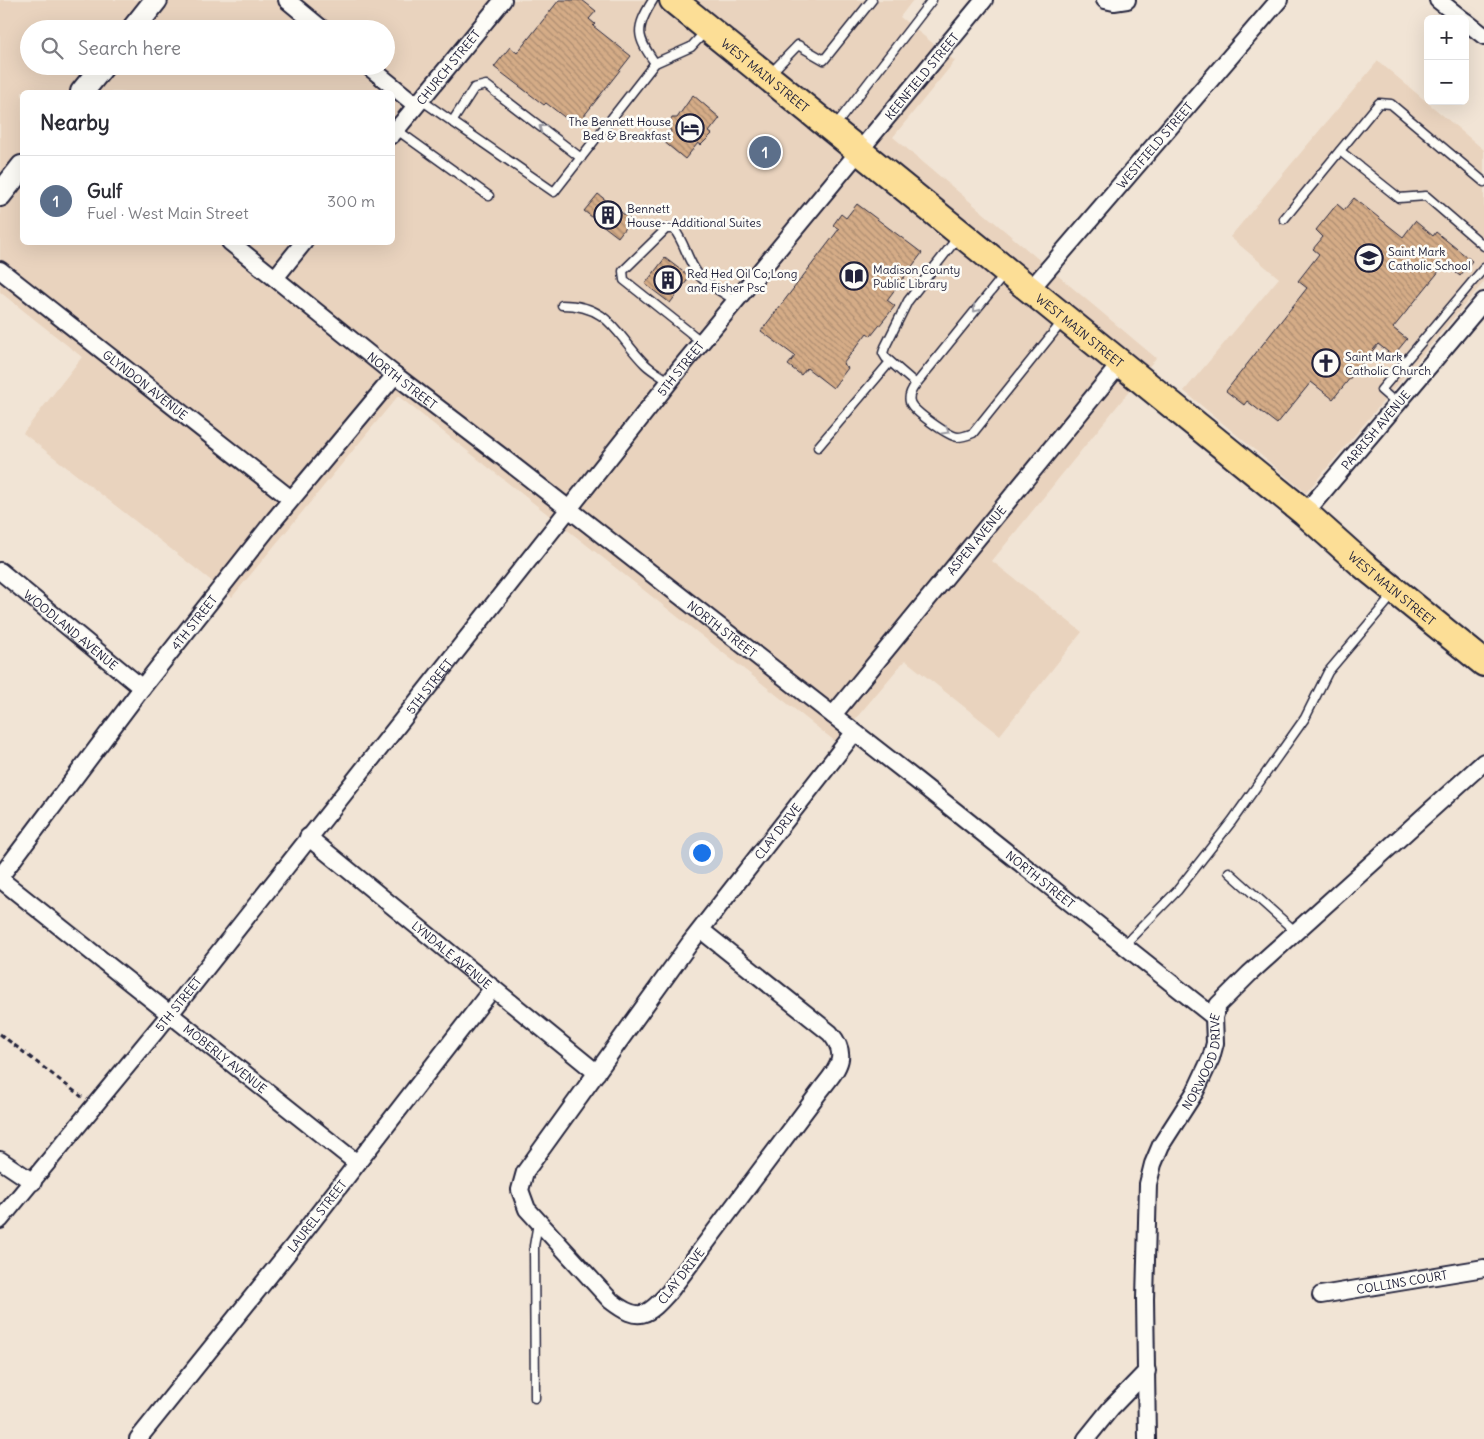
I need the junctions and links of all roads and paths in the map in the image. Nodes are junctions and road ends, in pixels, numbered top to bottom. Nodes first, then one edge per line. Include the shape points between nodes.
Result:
1 (156, 0) edge
2 (287, 0) edge
3 (503, 0) edge
4 (653, 0) edge
5 (673, 0) edge
6 (872, 0) edge
7 (932, 0) edge
8 (984, 0) edge
9 (1105, 0) edge
10 (1128, 0) edge
11 (1279, 0) edge
12 (1438, 0) edge
13 (1457, 15) edge
14 (140, 20) edge
15 (311, 20) edge
16 (1469, 24) edge
17 (708, 28) junction
18 (1484, 36) edge
19 (655, 64) junction
20 (96, 75) edge
21 (380, 75) edge
22 (767, 77) junction
23 (84, 90) edge
24 (418, 102) junction
25 (452, 122) junction
26 (832, 130) junction
27 (395, 133) edge
28 (1340, 151) junction
29 (860, 152) junction
30 (581, 158) junction
31 (20, 170) edge
32 (1484, 182) edge
33 (0, 195) edge
34 (489, 196) dead end
35 (1284, 219) dead end
36 (961, 234) junction
37 (234, 245) edge
38 (302, 245) edge
39 (1484, 246) edge
40 (1484, 268) edge
41 (0, 270) edge
42 (1007, 272) junction
43 (275, 278) junction
44 (1030, 290) junction
45 (736, 301) junction
46 (1484, 301) edge
47 (562, 305) dead end
48 (1065, 319) junction
49 (702, 342) junction
50 (890, 362) junction
51 (1120, 364) junction
52 (395, 375) junction
53 (670, 382) junction
54 (916, 384) junction
55 (1397, 404) junction
56 (818, 447) dead end
57 (291, 499) junction
58 (569, 510) junction
59 (1305, 514) junction
60 (0, 571) edge
61 (1396, 592) junction
62 (1484, 663) edge
63 (142, 688) junction
64 (833, 715) junction
65 (854, 732) junction
66 (1484, 762) edge
67 (308, 838) junction
68 (1229, 872) dead end
69 (0, 878) edge
70 (700, 930) junction
71 (1296, 932) junction
72 (1124, 945) junction
73 (493, 988) junction
74 (170, 1014) junction
75 (1214, 1017) junction
76 (0, 1034) edge
77 (597, 1073) junction
78 (94, 1107) junction
79 (0, 1160) edge
80 (357, 1163) junction
81 (33, 1182) junction
82 (0, 1220) edge
83 (538, 1223) junction
84 (1484, 1268) edge
85 (1321, 1295) dead end
86 (1147, 1371) junction
87 (535, 1398) dead end
88 (138, 1439) edge
89 (1086, 1439) edge
90 (1147, 1439) edge

1 - 14 street
2 - 15 street
3 - 24 street, CHURCH STREET
4 - 19 lane via 642,17 640,31 641,43
5 - 17 main road, WEST MAIN STREET
6 - 22 lane via 824,60 798,45
7 - 26 lane
8 - 29 street, KEENFIELD STREET
9 - 10 street
11 - 44 street, WESTFIELD STREET
12 - 13 street
16 - 18 street
17 - 19 lane via 691,47
17 - 22 main road, WEST MAIN STREET
19 - 30 lane
20 - 23 street
21 - 24 street
22 - 26 main road, WEST MAIN STREET
24 - 25 lane
24 - 27 street, CHURCH STREET
25 - 30 lane via 554,192
30 -> 25 lane via 486,85 474,88
26 - 29 main road, WEST MAIN STREET
27 - 34 lane
28 - 32 lane via 1379,103 1391,104
28 - 35 lane
28 - 39 lane via 1399,198 1426,196
29 - 36 main road, WEST MAIN STREET
29 - 45 street, 5TH STREET
31 - 33 street
36 - 42 main road, WEST MAIN STREET
36 - 50 lane via 908,301 883,353
37 - 43 street, NORTH STREET
38 - 43 street
40 - 55 lane via 1381,390
41 - 57 street, GLYNDON AVENUE
42 - 44 main road, WEST MAIN STREET
42 -> 54 lane
43 - 52 street, NORTH STREET
44 - 48 main road, WEST MAIN STREET
45 - 49 street, 5TH STREET
45 - 49 lane via 699,276 674,229 666,229 623,271 624,280
46 - 55 street, PARRISH AVENUE
47 - 53 lane via 590,308 621,332 645,364
48 - 51 main road, WEST MAIN STREET
54 -> 48 lane via 910,393 910,402 917,411 949,434 958,437 973,433
49 - 53 street, 5TH STREET
50 - 54 lane
50 - 56 lane
51 - 59 main road, WEST MAIN STREET
51 - 64 street, ASPEN AVENUE
52 - 57 street, 4TH STREET
52 - 58 street, NORTH STREET
53 - 58 street, 5TH STREET
55 - 59 street, PARRISH AVENUE
57 - 63 street, 4TH STREET
58 - 64 street, NORTH STREET
58 - 67 street, 5TH STREET
59 - 61 main road, WEST MAIN STREET
60 - 63 street, WOODLAND AVENUE
61 - 62 main road, WEST MAIN STREET
61 - 72 lane via 1328,672 1305,718 1232,822 1177,891
63 - 69 street, 4TH STREET
64 - 65 street, NORTH STREET
65 - 70 street, CLAY DRIVE
65 - 72 street, NORTH STREET
66 - 71 street, NORWOOD DRIVE
67 - 73 street, LYNDALE AVENUE
67 - 74 street, 5TH STREET
68 - 71 lane
69 - 74 street, MOBERLY AVENUE
70 - 77 street, CLAY DRIVE
70 - 83 street, CLAY DRIVE via 830,1033 841,1047 838,1065 653,1310 635,1315 623,1311
71 - 75 street, NORWOOD DRIVE via 1226,996
72 - 75 street, NORTH STREET
73 - 77 street, LYNDALE AVENUE
73 - 80 street, LAUREL STREET
74 - 78 street, 5TH STREET
74 - 80 street, MOBERLY AVENUE
75 - 86 street, NORWOOD DRIVE via 1215,1043 1211,1058 1195,1092 1162,1145 1148,1184
76 - 78 path
77 - 83 street, CLAY DRIVE via 539,1149 520,1184 521,1197
78 - 81 street, 5TH STREET
79 - 81 street
80 - 88 street, LAUREL STREET
81 - 82 street, 5TH STREET
83 - 87 lane via 534,1246
84 - 85 street, COLLINS COURT
86 - 89 street via 1110,1408
86 - 90 street, NORWOOD DRIVE

